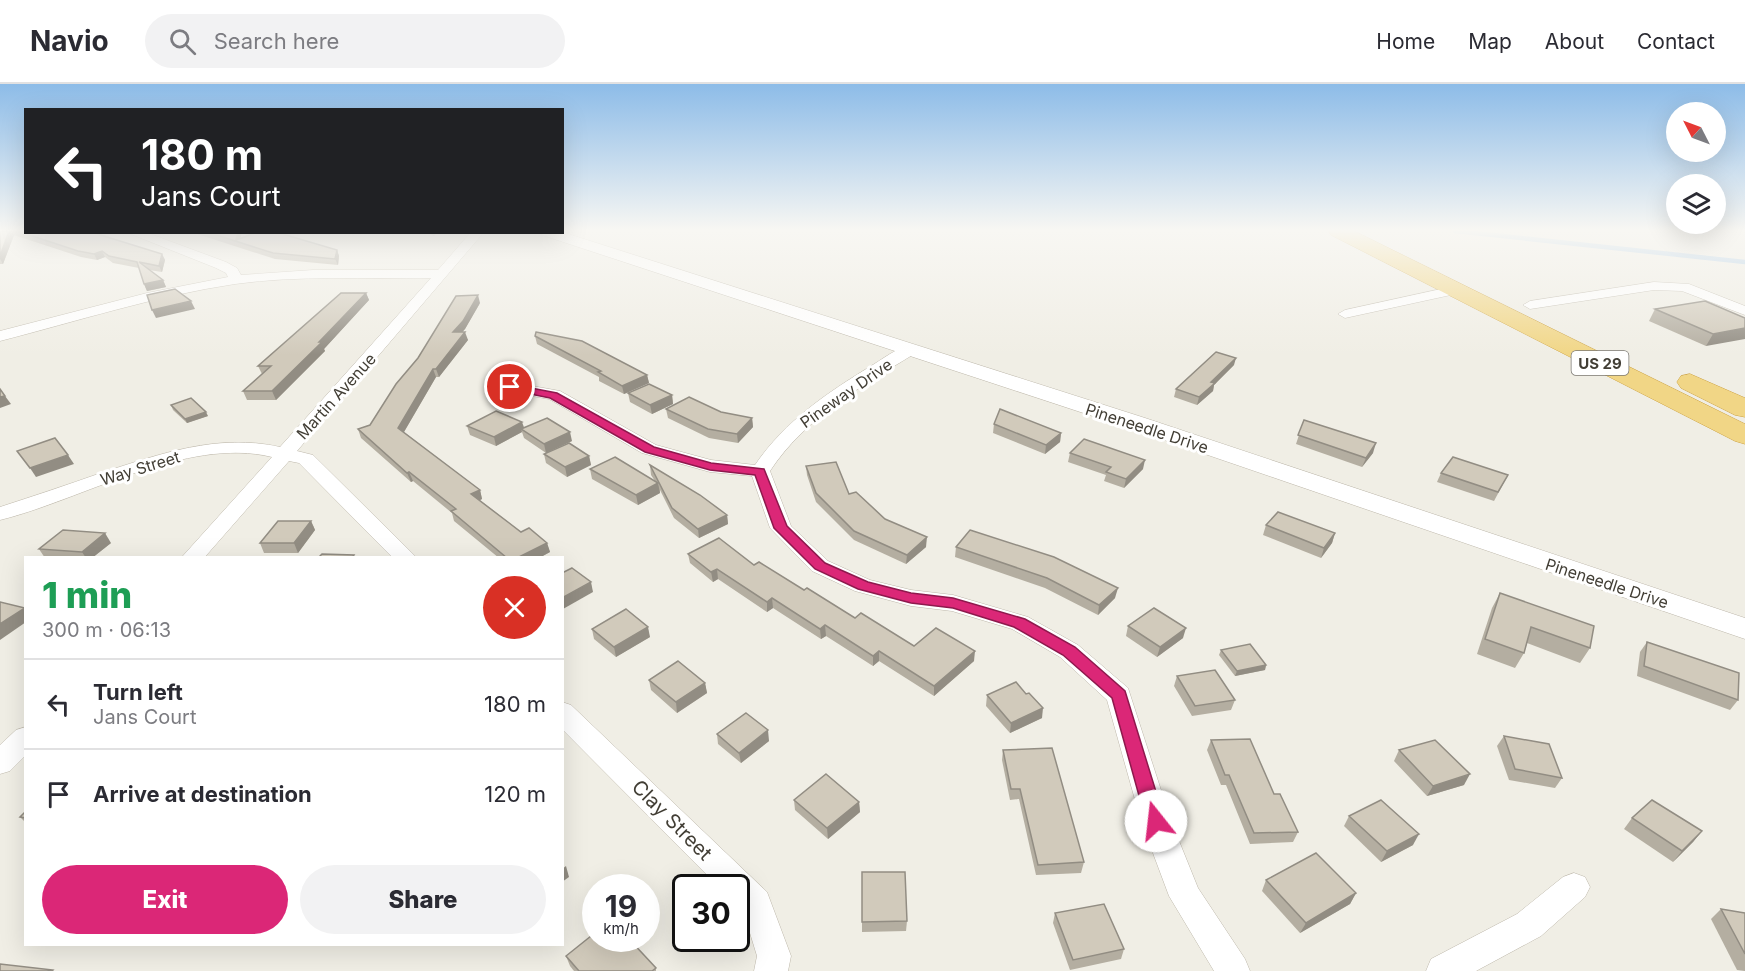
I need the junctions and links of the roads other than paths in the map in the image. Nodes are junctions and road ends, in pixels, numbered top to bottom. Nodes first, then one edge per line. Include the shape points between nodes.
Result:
1 (233, 272) edge
2 (670, 272) edge
3 (1419, 272) edge
4 (1434, 272) edge
5 (1460, 272) edge
6 (442, 274) joint
7 (236, 280) junction
8 (1455, 291) junction
9 (1530, 305) junction
10 (1745, 311) edge
11 (1345, 314) dead end
12 (0, 336) edge
13 (908, 351) junction
14 (510, 387) dead end
15 (1745, 409) edge
16 (1745, 435) edge
17 (284, 454) junction
18 (760, 471) junction
19 (0, 514) edge
20 (194, 556) edge
21 (404, 556) edge
22 (1745, 629) edge
23 (564, 714) edge
24 (24, 739) edge
25 (0, 763) edge
26 (1574, 886) dead end
27 (771, 971) edge
28 (1233, 971) edge
29 (1443, 971) edge

1 - 7 street
2 - 13 street, Pineneedle Drive
3 - 8 highway, US 29
4 - 9 highway via 1489,296
5 - 9 highway, US 29
6 - 7 street
6 - 17 street, Martin Avenue
7 - 12 street via 180,290
8 - 11 street
8 - 16 highway, US 29
9 - 10 street via 1654,286 1684,287
9 - 15 highway, US 29
13 - 18 street, Pineway Drive via 843,391 798,426
13 - 22 street, Pineneedle Drive via 1137,423
14 - 18 street via 554,395 649,449 710,466
17 - 19 street, Way Street via 259,448 221,448 177,454
17 - 20 street, Martin Avenue
17 - 21 street via 306,459
18 - 28 street via 781,528 820,566 863,586 953,603 1020,623 1069,651 1119,695 1156,821 1185,896
23 - 27 street, Clay Street via 756,902 774,956
24 - 25 street
26 - 29 street via 1529,925

